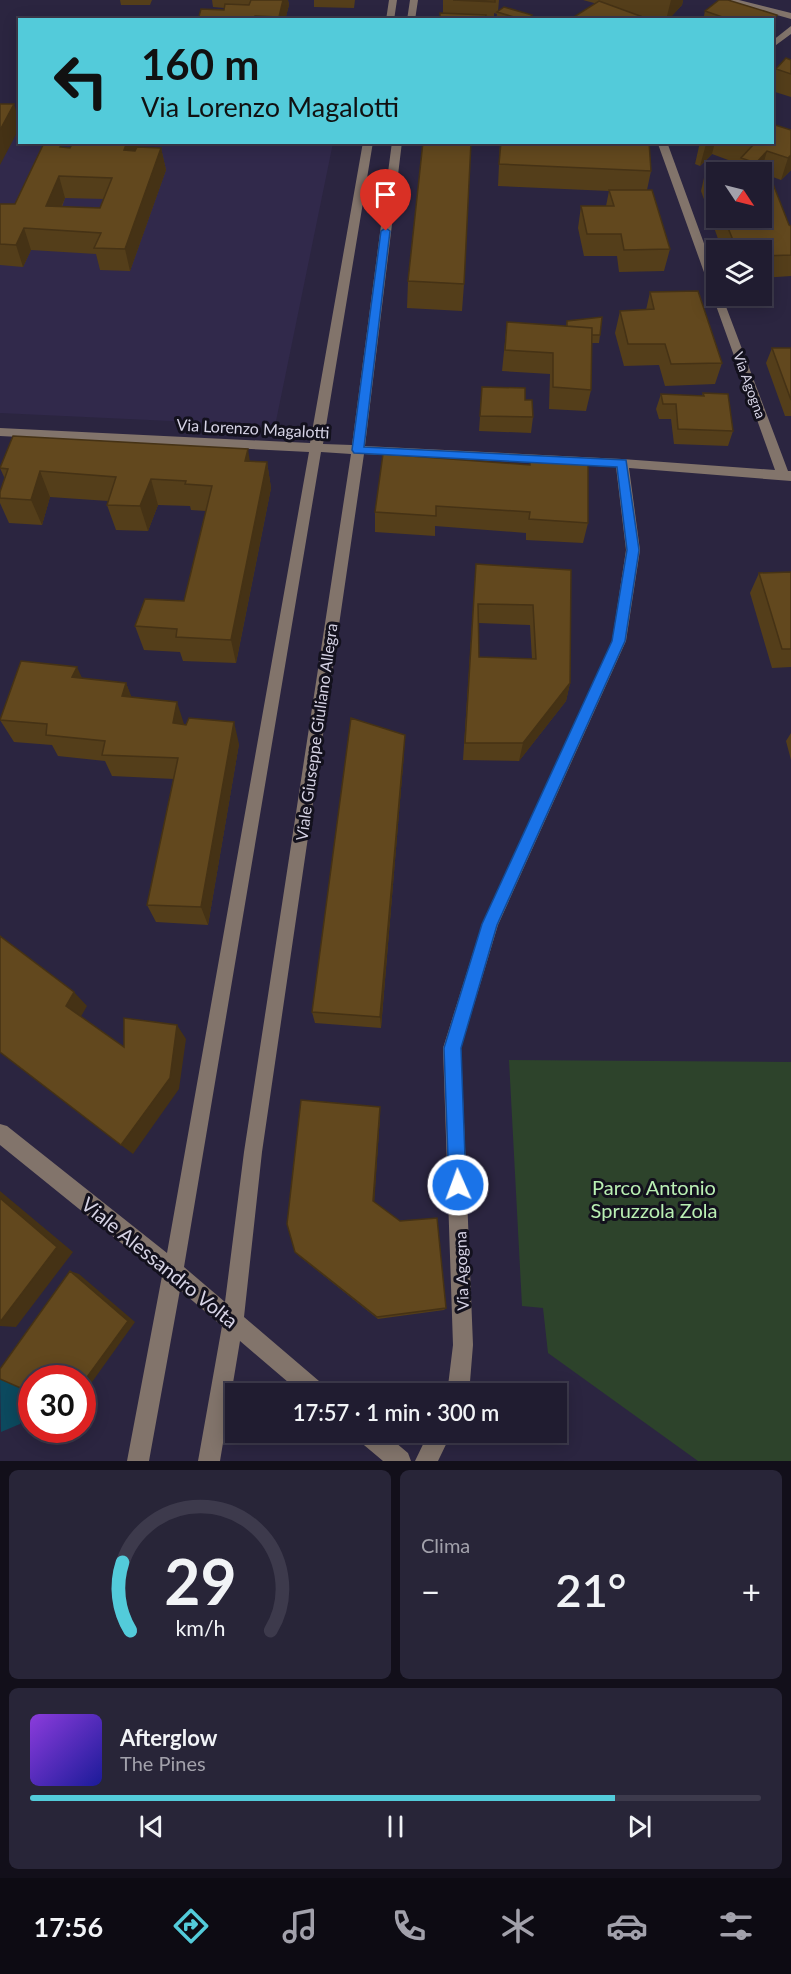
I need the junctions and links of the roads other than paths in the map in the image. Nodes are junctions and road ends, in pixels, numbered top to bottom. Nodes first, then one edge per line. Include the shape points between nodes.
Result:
1 (393, 0) edge
2 (414, 0) edge
3 (729, 0) edge
4 (791, 16) edge
5 (390, 18) edge
6 (411, 18) edge
7 (791, 29) edge
8 (774, 44) edge
9 (368, 144) edge
10 (397, 144) edge
11 (660, 144) edge
12 (706, 266) edge
13 (721, 306) edge
14 (0, 432) edge
15 (316, 448) junction
16 (358, 450) junction
17 (622, 463) junction
18 (787, 476) edge
19 (0, 1133) edge
20 (174, 1272) junction
21 (233, 1322) junction
22 (306, 1383) edge
23 (459, 1383) edge
24 (379, 1443) edge
25 (435, 1443) edge
26 (138, 1461) edge
27 (209, 1461) edge
28 (400, 1461) edge
29 (426, 1461) edge

1 - 5 street
2 - 6 street
3 - 4 street
7 - 8 street
9 - 15 street
10 - 16 street, Viale Giuseppe Giuliano Allegra
11 - 12 street, Via Agogna
13 - 18 street, Via Agogna
14 - 15 street, Via Lorenzo Magalotti
15 - 16 street, Via Lorenzo Magalotti
15 - 20 street
16 - 17 street, Via Lorenzo Magalotti
16 - 21 street, Viale Giuseppe Giuliano Allegra via 253,1152
17 - 18 street, Via Lorenzo Magalotti
17 - 23 street, Via Agogna via 633,550 619,641 490,924 452,1048 464,1346
19 - 20 street, Viale Alessandro Volta
20 - 21 street, Viale Alessandro Volta
20 - 26 street
21 - 22 street, Viale Alessandro Volta
21 - 27 street, Viale Giuseppe Giuliano Allegra
24 - 28 street
25 - 29 street

